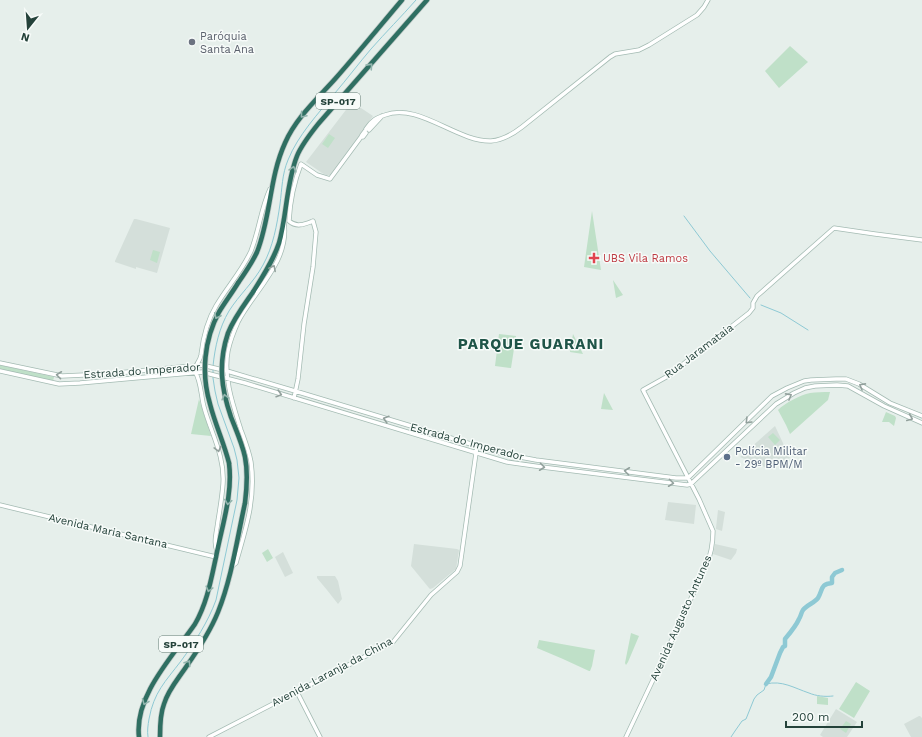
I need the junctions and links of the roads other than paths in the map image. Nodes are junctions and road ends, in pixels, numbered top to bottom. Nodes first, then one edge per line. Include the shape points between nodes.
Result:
1 (402, 0) edge
2 (427, 0) edge
3 (708, 0) edge
4 (272, 186) junction
5 (291, 190) junction
6 (286, 221) junction
7 (922, 240) edge
8 (0, 363) edge
9 (180, 366) junction
10 (196, 366) junction
11 (0, 371) edge
12 (227, 371) junction
13 (195, 372) junction
14 (177, 373) junction
15 (228, 379) junction
16 (236, 381) junction
17 (265, 383) junction
18 (229, 387) junction
19 (643, 390) joint
20 (295, 391) junction
21 (879, 396) junction
22 (294, 398) junction
23 (876, 402) junction
24 (922, 416) edge
25 (922, 423) edge
26 (477, 446) junction
27 (471, 451) junction
28 (476, 453) junction
29 (713, 454) junction
30 (720, 457) junction
31 (688, 478) junction
32 (691, 484) junction
33 (0, 506) edge
34 (216, 554) junction
35 (232, 566) junction
36 (297, 692) junction
37 (140, 737) edge
38 (160, 737) edge
39 (209, 737) edge
40 (320, 737) edge
41 (626, 737) edge

1 -> 4 highway, SP-017 via 290,133 279,156
5 -> 2 highway, SP-017 via 292,171 297,156 312,131
3 - 5 street via 697,15 639,50 610,56 509,136 497,140 473,138 414,114 391,112 373,120 330,179 317,175 301,164
4 - 10 street via 251,250 211,315
4 -> 34 highway, SP-017, bridge via 257,251 223,305 208,343 205,364 209,404 224,446 230,473 229,496
5 - 6 highway, SP-017
12 -> 6 street via 228,352 233,334 279,257
6 - 20 street via 299,225 314,221 316,227 313,267
35 -> 6 highway, SP-017, bridge via 247,481 244,457 225,396 222,375 223,353 232,325 272,260
7 - 19 street, Rua Jaramataia via 834,228 757,296 753,308 748,313 668,376
9 -> 8 street, Estrada do Imperador via 62,376
9 - 10 street, Estrada do Imperador
9 - 14 street
10 - 12 street, Estrada do Imperador
10 - 13 street
11 - 14 street, Estrada do Imperador via 59,384
12 - 15 street
12 - 17 street, Estrada do Imperador
13 - 14 street, Estrada do Imperador
13 - 15 street, Estrada do Imperador
13 -> 34 street via 223,472
15 - 16 street, Estrada do Imperador
15 - 18 street
16 - 17 street via 260,386
16 - 18 street
16 -> 22 street, Estrada do Imperador
17 - 20 street, Estrada do Imperador
18 - 35 street via 251,462 252,481 248,522 236,563
19 - 31 street, Avenida Augusto Antunes
20 - 22 street
26 -> 20 street, Estrada do Imperador
21 - 23 street
21 - 24 street
21 -> 29 street via 846,379 804,381 772,396
22 - 27 street, Estrada do Imperador
23 -> 25 street
30 -> 23 street via 776,404 805,388 845,385
26 - 27 street
26 - 28 street
31 -> 26 street, Estrada do Imperador via 520,458
27 - 28 street, Estrada do Imperador
28 -> 32 street, Estrada do Imperador via 519,464
28 - 36 street, Avenida Laranja da China via 460,566 457,572 431,595 393,642
29 - 30 street
29 - 31 street
30 - 32 street
31 - 32 street, Avenida Augusto Antunes
32 - 41 street, Avenida Augusto Antunes via 713,531 708,560
33 - 34 street, Avenida Maria Santana
34 -> 37 highway, SP-017 via 200,615 159,674 144,703 139,722
38 -> 35 highway, SP-017 via 161,714 167,695 209,630 218,612
36 - 39 street, Avenida Laranja da China
36 - 40 street

